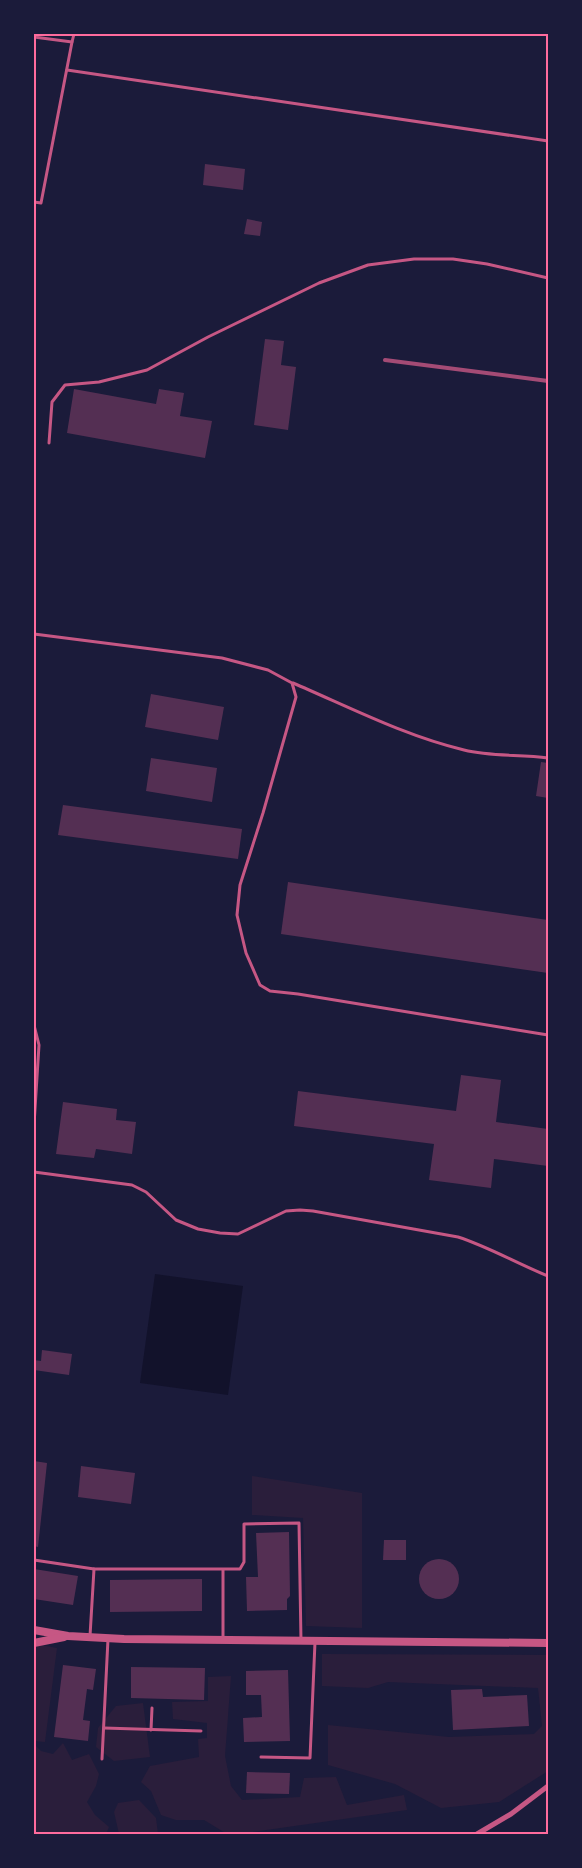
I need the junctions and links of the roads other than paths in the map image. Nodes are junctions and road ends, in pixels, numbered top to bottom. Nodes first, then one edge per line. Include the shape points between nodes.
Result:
1 (74, 34) edge
2 (34, 38) edge
3 (72, 42) junction
4 (67, 70) junction
5 (548, 140) edge
6 (34, 202) edge
7 (548, 278) edge
8 (49, 444) dead end
9 (34, 634) edge
10 (292, 683) junction
11 (548, 758) edge
12 (34, 1025) edge
13 (548, 1035) edge
14 (34, 1125) edge
15 (34, 1172) edge
16 (548, 1276) edge
17 (34, 1560) edge
18 (94, 1569) junction
19 (223, 1570) junction
20 (34, 1630) edge
21 (68, 1636) junction
22 (90, 1638) junction
23 (108, 1638) junction
24 (223, 1640) junction
25 (301, 1641) junction
26 (315, 1641) junction
27 (34, 1643) edge
28 (548, 1643) edge
29 (152, 1708) dead end
30 (104, 1728) junction
31 (151, 1730) junction
32 (201, 1731) dead end
33 (261, 1757) dead end
34 (102, 1759) dead end
35 (548, 1786) edge
36 (477, 1834) edge

1 - 3 lane
2 - 3 lane
3 - 4 lane
4 - 5 lane
4 - 6 lane via 41,203
7 - 8 lane via 453,259 414,259 368,265 319,283 147,370 99,382 65,385 52,402
9 - 10 lane via 222,658 268,670
10 - 11 lane via 418,737 465,751
10 - 13 lane via 296,697 240,885 237,915 246,953 260,985 270,991
12 - 14 lane via 39,1045
15 - 16 lane via 132,1185 146,1192 176,1220 198,1229 238,1234 286,1211 313,1211 458,1237
17 - 18 lane
18 - 19 lane
18 - 22 lane
19 - 24 lane
19 - 25 lane via 240,1569 244,1562 244,1524 299,1523
20 - 21 street
21 - 22 street
21 - 27 street
22 - 23 street
23 - 24 street
23 - 30 lane
24 - 25 street
25 - 26 street
26 - 28 street
26 - 33 lane via 310,1758
29 - 31 lane
30 - 31 lane
30 - 34 lane
31 - 32 lane
35 - 36 street

